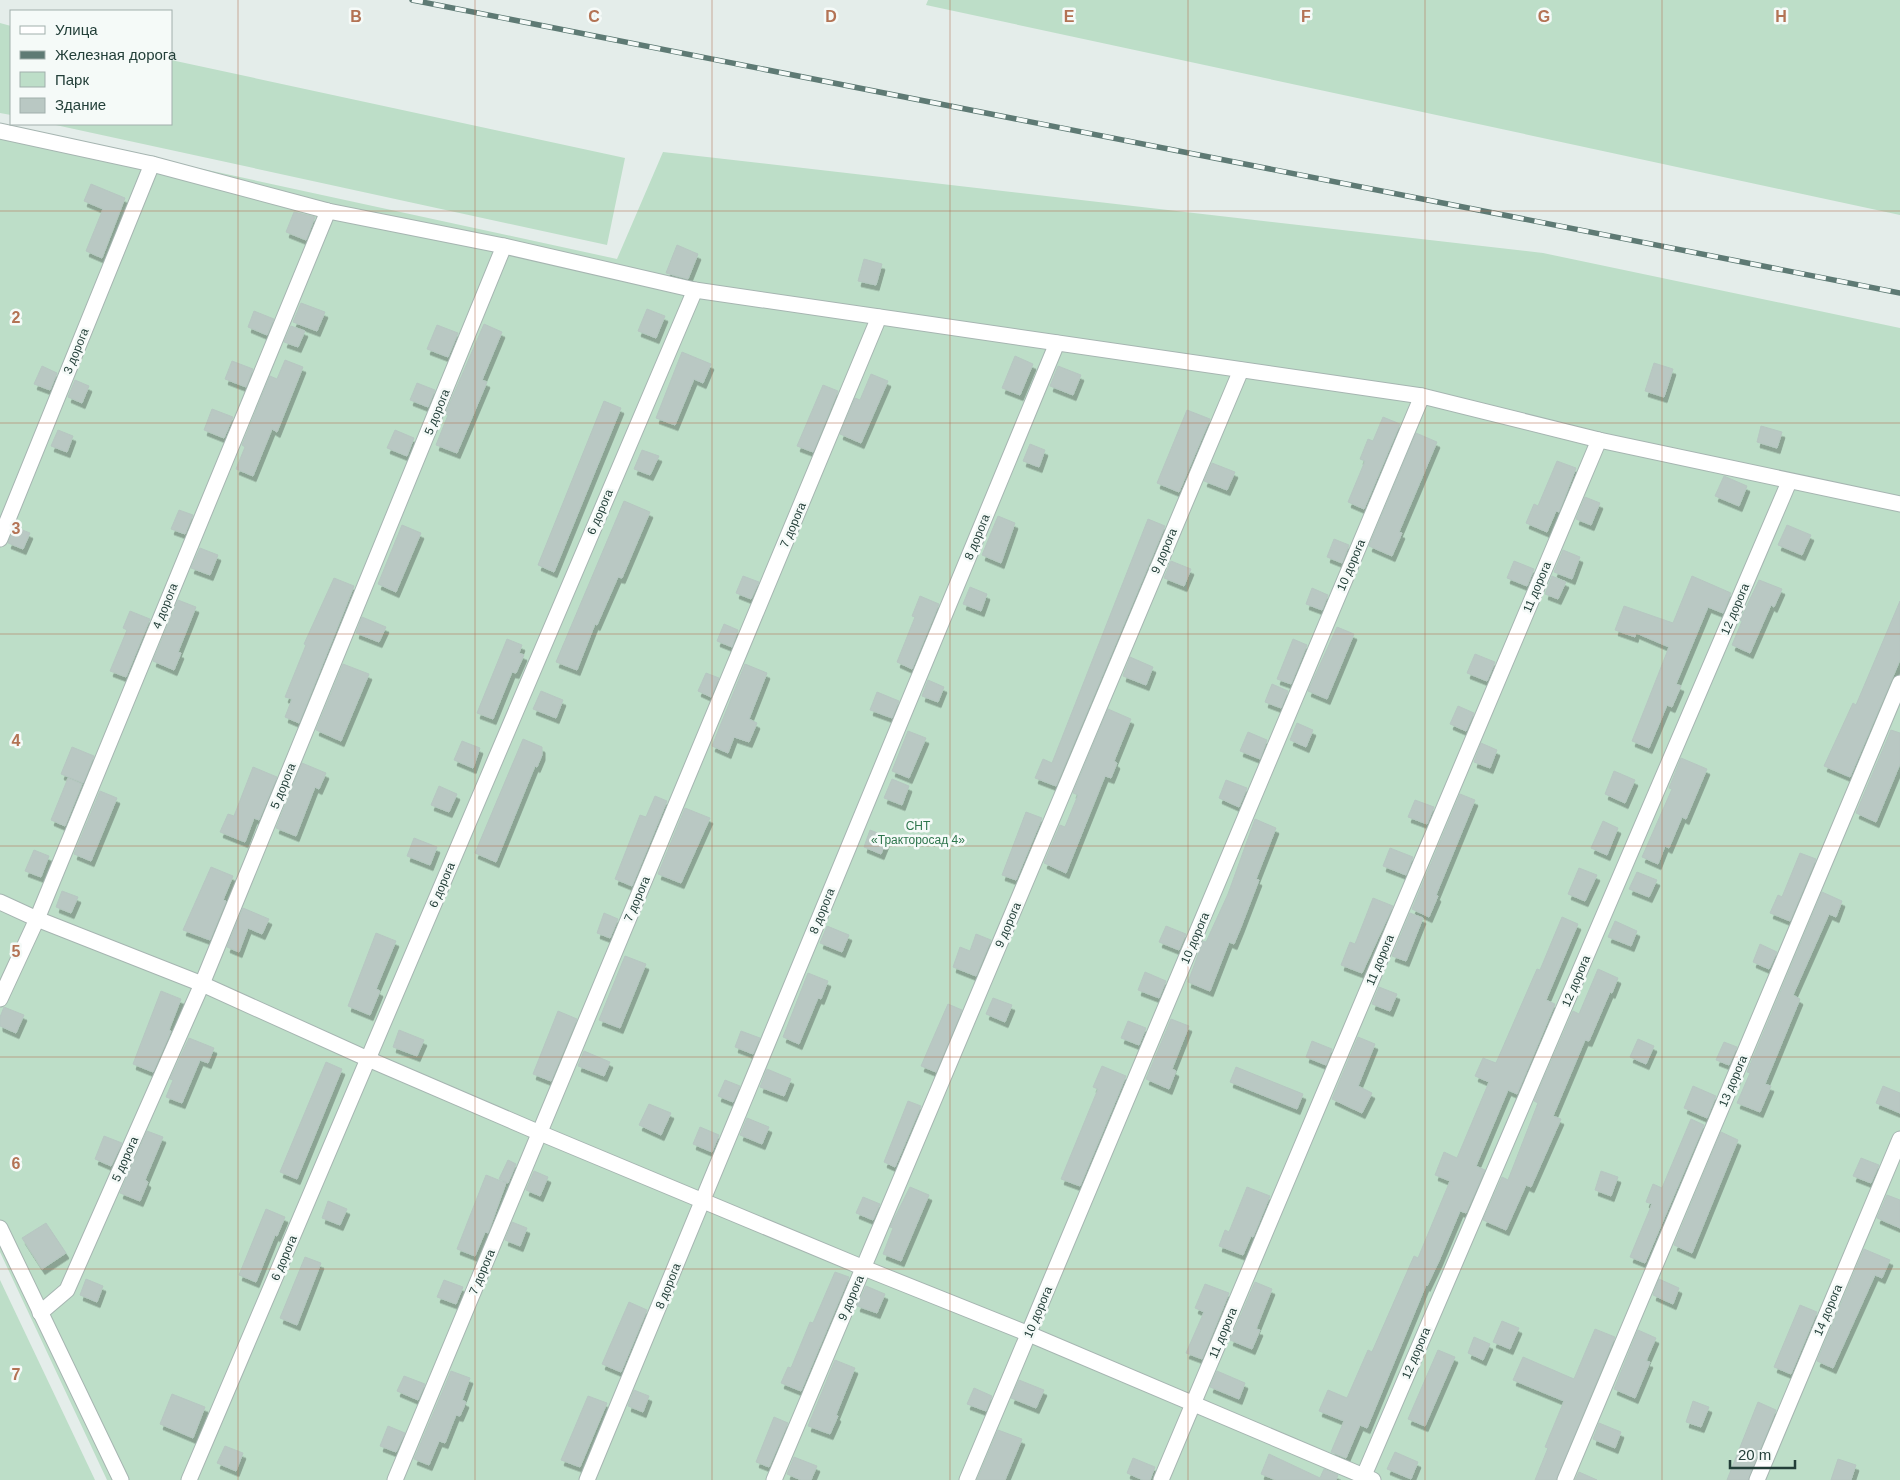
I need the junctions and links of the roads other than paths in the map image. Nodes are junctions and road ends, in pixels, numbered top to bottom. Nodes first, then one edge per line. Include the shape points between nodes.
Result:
1 (0, 131) edge
2 (152, 164) junction
3 (328, 211) junction
4 (504, 246) junction
5 (695, 290) junction
6 (879, 317) junction
7 (1057, 343) junction
8 (1241, 370) junction
9 (1422, 396) junction
10 (1599, 440) junction
11 (1789, 482) junction
12 (1900, 504) edge
13 (0, 539) edge
14 (1900, 683) edge
15 (0, 902) edge
16 (36, 919) junction
17 (202, 984) junction
18 (0, 1000) edge
19 (368, 1059) junction
20 (540, 1132) junction
21 (1900, 1139) edge
22 (703, 1199) junction
23 (1, 1230) edge
24 (864, 1268) junction
25 (40, 1313) junction
26 (1029, 1334) junction
27 (1193, 1404) junction
28 (1366, 1479) edge
29 (121, 1480) edge
30 (189, 1480) edge
31 (395, 1480) edge
32 (587, 1480) edge
33 (774, 1480) edge
34 (967, 1480) edge
35 (1161, 1480) edge
36 (1565, 1480) edge
37 (1757, 1480) edge

1 - 2 street
2 - 3 street
2 - 13 street, 3 дорога
3 - 4 street
3 - 16 street, 4 дорога
4 - 5 street
4 - 17 street, 5 дорога
5 - 6 street
5 - 19 street, 6 дорога
6 - 7 street
6 - 20 street, 7 дорога
7 - 8 street
7 - 22 street, 8 дорога
8 - 9 street
8 - 24 street, 9 дорога
9 - 10 street
9 - 26 street, 10 дорога
10 - 11 street
10 - 27 street, 11 дорога
11 - 12 street
11 - 28 street, 12 дорога
14 - 36 street, 13 дорога
15 - 16 street
16 - 17 street
16 - 18 street, 4 дорога
17 - 19 street
17 - 25 street, 5 дорога via 67,1290
19 - 20 street
19 - 30 street, 6 дорога
20 - 22 street
20 - 31 street, 7 дорога
21 - 37 street, 14 дорога
22 - 24 street
22 - 32 street, 8 дорога
23 - 25 street
24 - 26 street
24 - 33 street, 9 дорога
25 - 29 street
26 - 27 street
26 - 34 street, 10 дорога
27 - 28 street
27 - 35 street, 11 дорога

